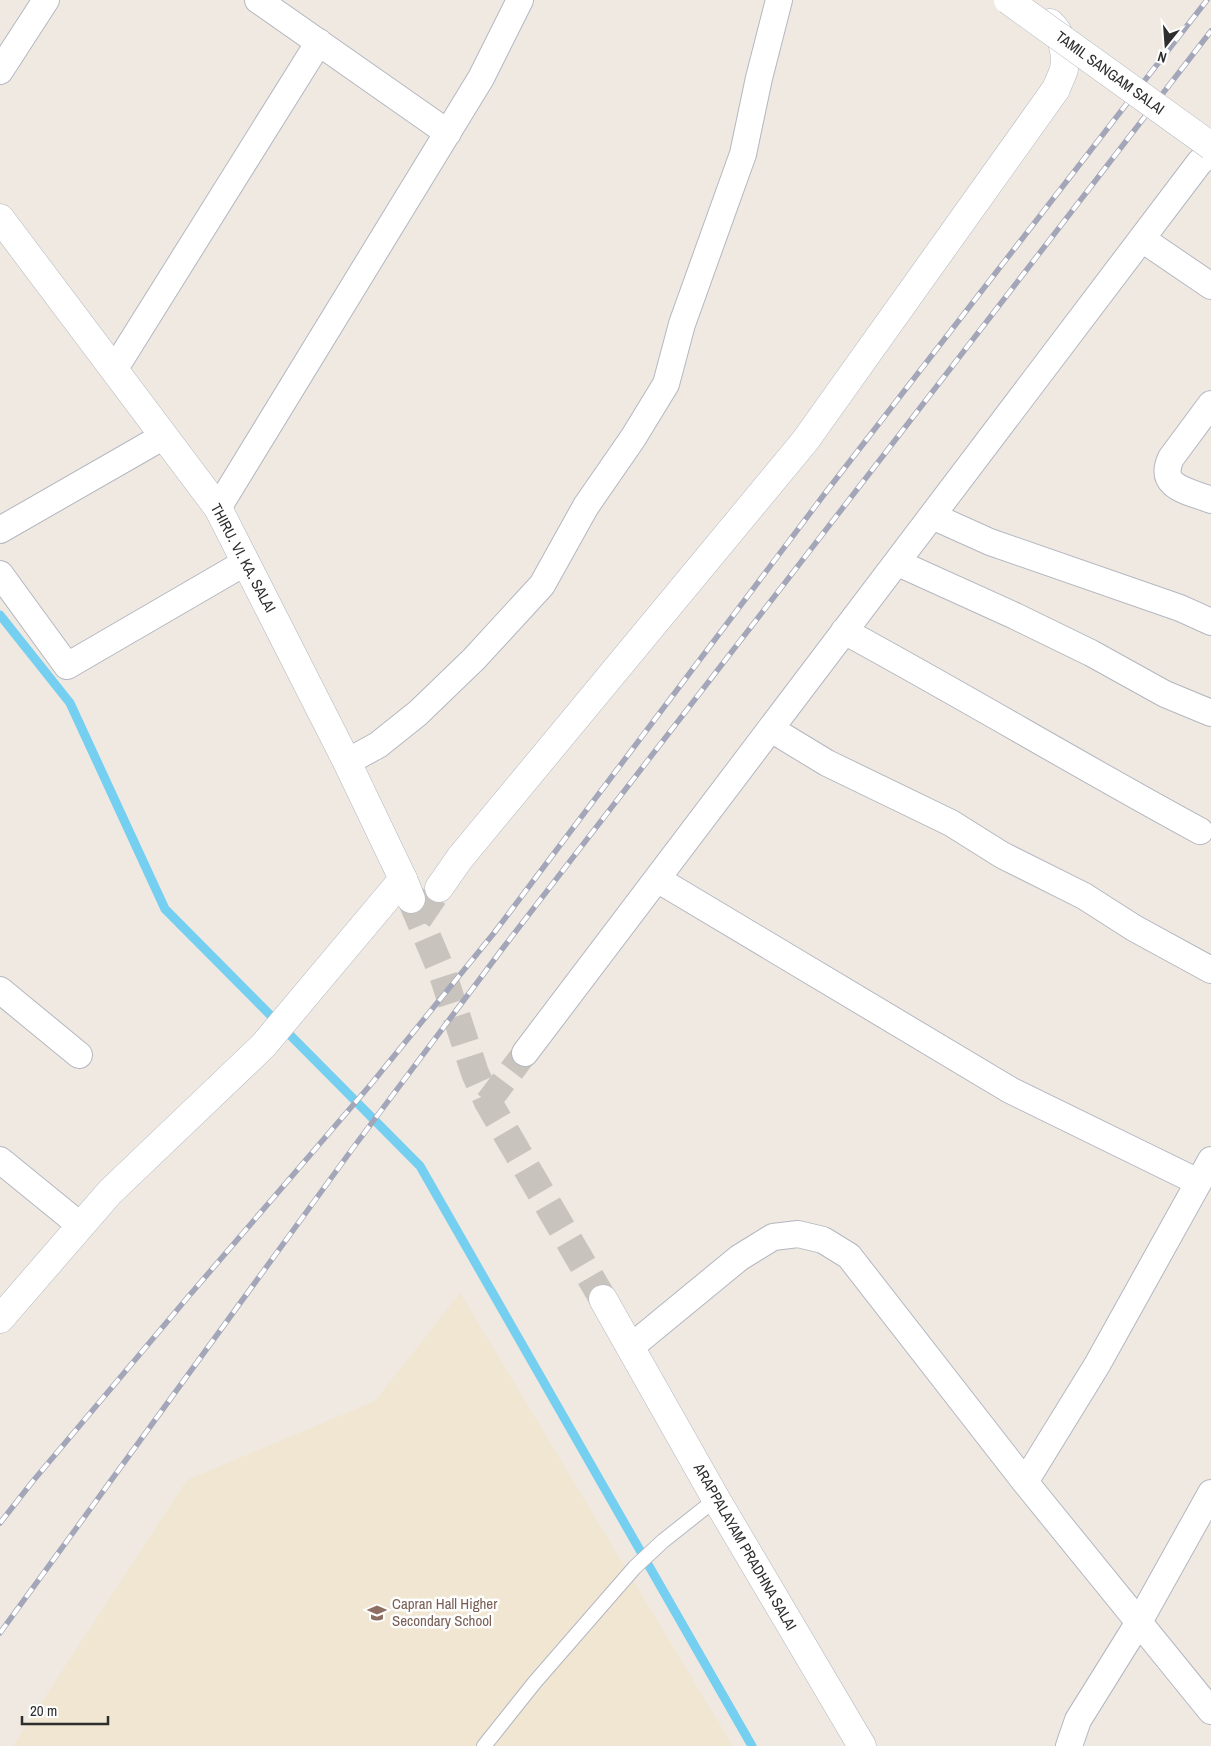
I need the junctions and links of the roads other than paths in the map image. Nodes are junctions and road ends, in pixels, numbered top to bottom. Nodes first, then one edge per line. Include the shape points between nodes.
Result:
1 (46, 0) edge
2 (258, 0) edge
3 (779, 0) edge
4 (1008, 0) edge
5 (1022, 0) edge
6 (514, 3) edge
7 (319, 42) junction
8 (0, 71) edge
9 (448, 133) junction
10 (1208, 158) edge
11 (0, 218) edge
12 (1142, 239) junction
13 (1211, 286) edge
14 (114, 370) junction
15 (1211, 404) edge
16 (164, 436) junction
17 (1211, 500) edge
18 (218, 508) junction
19 (932, 516) junction
20 (0, 530) edge
21 (246, 562) junction
22 (898, 562) junction
23 (0, 574) edge
24 (1211, 622) edge
25 (844, 631) junction
26 (1211, 713) edge
27 (771, 729) junction
28 (347, 762) junction
29 (1200, 831) dead end
30 (657, 879) junction
31 (439, 888) tunnel mouth
32 (1211, 970) edge
33 (0, 990) edge
34 (525, 1053) tunnel mouth
35 (79, 1056) dead end
36 (0, 1160) edge
37 (1211, 1160) edge
38 (1198, 1182) junction
39 (81, 1226) junction
40 (603, 1298) tunnel mouth
41 (0, 1319) edge
42 (632, 1346) junction
43 (1025, 1482) junction
44 (1211, 1493) edge
45 (716, 1500) junction
46 (1140, 1622) junction
47 (1211, 1711) edge
48 (484, 1746) edge
49 (862, 1746) edge
50 (1069, 1746) edge

1 - 8 street
2 - 7 street
3 - 28 street via 743,154 682,324 666,384 586,506 542,585 474,659 418,713 378,745
4 - 10 street, TAMIL SANGAM SALAI, bridge
5 - 31 street via 1056,29 1064,50 1064,69 1056,89 805,441 460,858
6 - 9 street via 481,78
7 - 9 street
7 - 14 street
9 - 18 street
10 - 12 street
11 - 14 street, THIRU. VI. KA. SALAI
12 - 13 street
12 - 19 street
14 - 16 street, THIRU. VI. KA. SALAI
15 - 17 street via 1171,458 1166,475 1179,487
16 - 18 street, THIRU. VI. KA. SALAI
16 - 20 street
18 - 21 street, THIRU. VI. KA. SALAI
19 - 22 street
19 - 24 street via 990,542
21 - 23 street via 67,666
21 - 28 street, THIRU. VI. KA. SALAI
22 - 25 street
22 - 26 street via 1074,645 1165,694
25 - 27 street
25 - 29 street
27 - 30 street
27 - 32 street via 827,762 950,823 1084,896
28 - 39 street, THIRU. VI. KA. SALAI via 407,889 264,1046 110,1192
30 - 34 street
30 - 38 street via 1010,1090
33 - 35 street
36 - 39 street
37 - 38 street
38 - 43 street via 1097,1365
39 - 41 street
40 - 42 street, ARAPPALAYAM PRADHNA SALAI
42 - 43 street via 739,1258 773,1237 798,1234 823,1240 848,1256
42 - 45 street, ARAPPALAYAM PRADHNA SALAI
43 - 46 street
44 - 46 street
45 - 48 lane via 662,1541 635,1567
45 - 49 street, ARAPPALAYAM PRADHNA SALAI
46 - 47 street
46 - 50 street via 1078,1720

